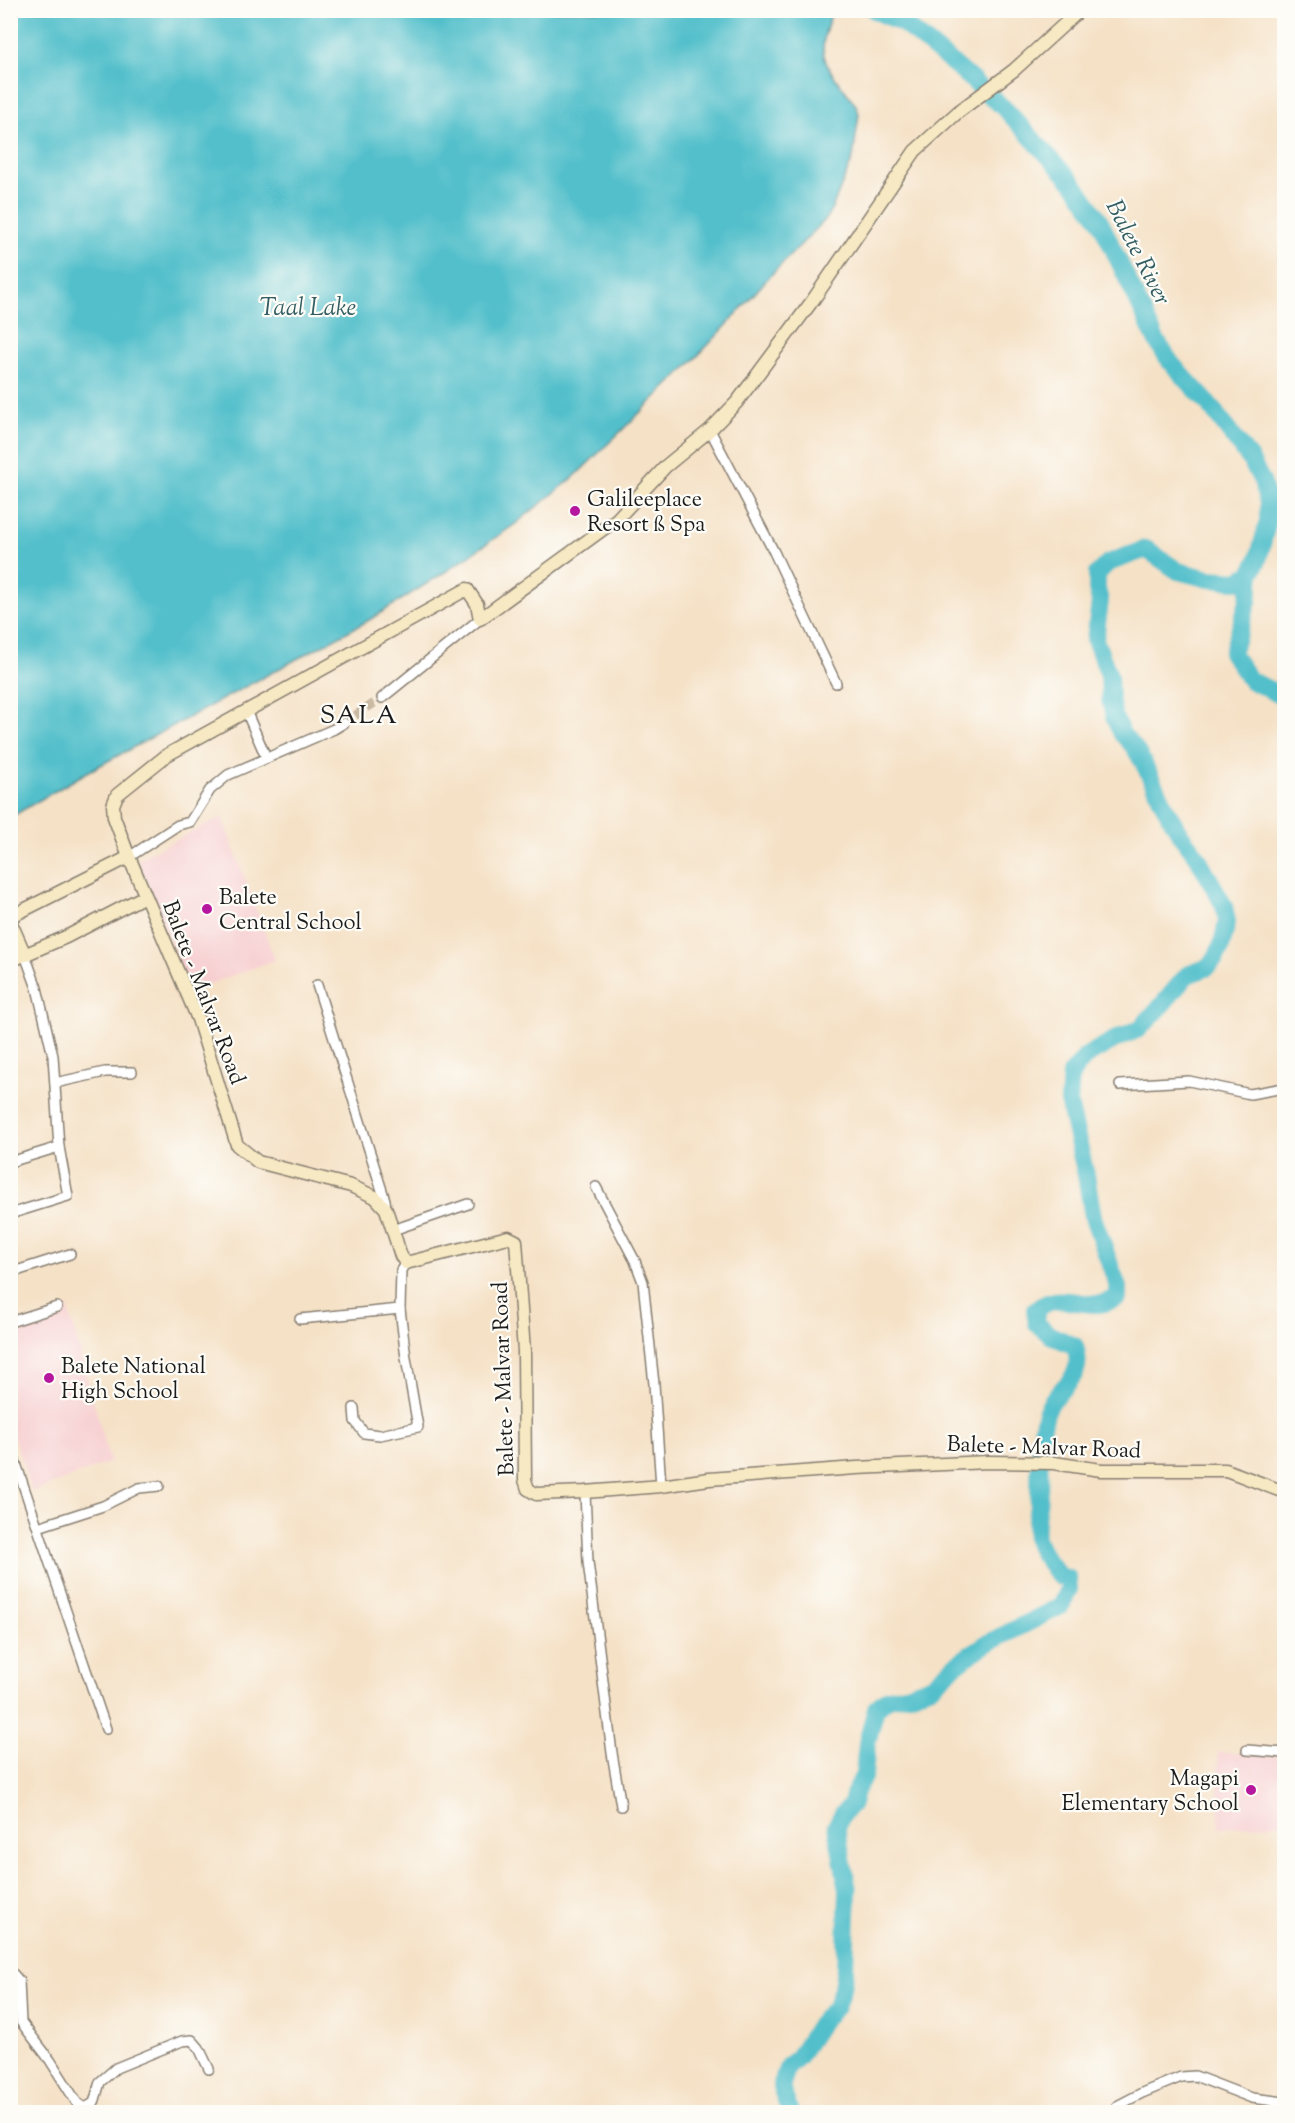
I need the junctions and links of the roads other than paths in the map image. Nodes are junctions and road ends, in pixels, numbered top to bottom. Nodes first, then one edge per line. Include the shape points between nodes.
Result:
1 (1080, 10) edge
2 (710, 430) junction
3 (480, 619) junction
4 (836, 683) dead end
5 (382, 698) tunnel mouth
6 (246, 711) junction
7 (344, 723) tunnel mouth
8 (266, 758) junction
9 (129, 857) junction
10 (145, 896) junction
11 (10, 919) edge
12 (25, 955) junction
13 (10, 961) edge
14 (317, 985) dead end
15 (132, 1072) dead end
16 (55, 1083) junction
17 (1120, 1085) dead end
18 (1284, 1088) edge
19 (59, 1146) junction
20 (10, 1162) edge
21 (596, 1187) dead end
22 (468, 1204) dead end
23 (386, 1209) junction
24 (10, 1215) edge
25 (393, 1230) junction
26 (70, 1254) dead end
27 (406, 1263) junction
28 (10, 1273) edge
29 (57, 1307) dead end
30 (400, 1309) junction
31 (300, 1319) dead end
32 (10, 1323) edge
33 (354, 1408) dead end
34 (10, 1446) edge
35 (159, 1486) dead end
36 (661, 1486) junction
37 (585, 1492) junction
38 (1284, 1492) edge
39 (38, 1527) junction
40 (106, 1729) dead end
41 (1247, 1750) dead end
42 (1284, 1753) edge
43 (621, 1806) dead end
44 (10, 1974) edge
45 (209, 2069) dead end
46 (1284, 2102) edge
47 (1117, 2106) dead end

1 - 2 main road via 915,151 760,372
2 - 3 main road via 666,466 617,519
2 - 4 street
3 - 5 street
3 - 6 main road via 477,604 467,589
6 - 8 street
6 - 9 main road via 167,755 117,795 114,817
7 - 8 street
8 - 9 street via 228,775 210,790 190,822 170,830
9 - 10 main road
9 - 11 main road
10 - 12 main road, Balete - Malvar Road
10 - 23 main road, Balete - Malvar Road via 198,1019 237,1145 258,1162 351,1186 375,1197
11 - 12 main road
12 - 13 main road, Balete - Malvar Road
12 - 16 street via 53,1056
14 - 23 street
15 - 16 street via 115,1071
16 - 19 street
17 - 18 street via 1189,1081 1251,1094
19 - 20 street
19 - 24 street via 68,1196
21 - 36 street via 643,1282
22 - 25 street
23 - 25 main road
25 - 27 main road
26 - 28 street
27 - 30 street via 401,1270
27 - 37 main road, Balete - Malvar Road via 508,1237 516,1241 524,1352 525,1480 528,1490 536,1494
29 - 32 street
30 - 31 street
30 - 33 street via 418,1427 380,1435 364,1432 355,1421
34 - 39 street
35 - 39 street via 139,1488 103,1506
36 - 37 main road, Balete - Malvar Road
36 - 38 main road, Balete - Malvar Road via 856,1468 988,1462 1054,1463 1101,1470 1226,1470
37 - 43 street via 588,1562
39 - 40 street
41 - 42 street
44 - 45 street via 19,1981 21,2022 77,2103 85,2108 94,2103 100,2082 116,2068 182,2042 192,2040
46 - 47 street via 1252,2098 1195,2076 1181,2077

